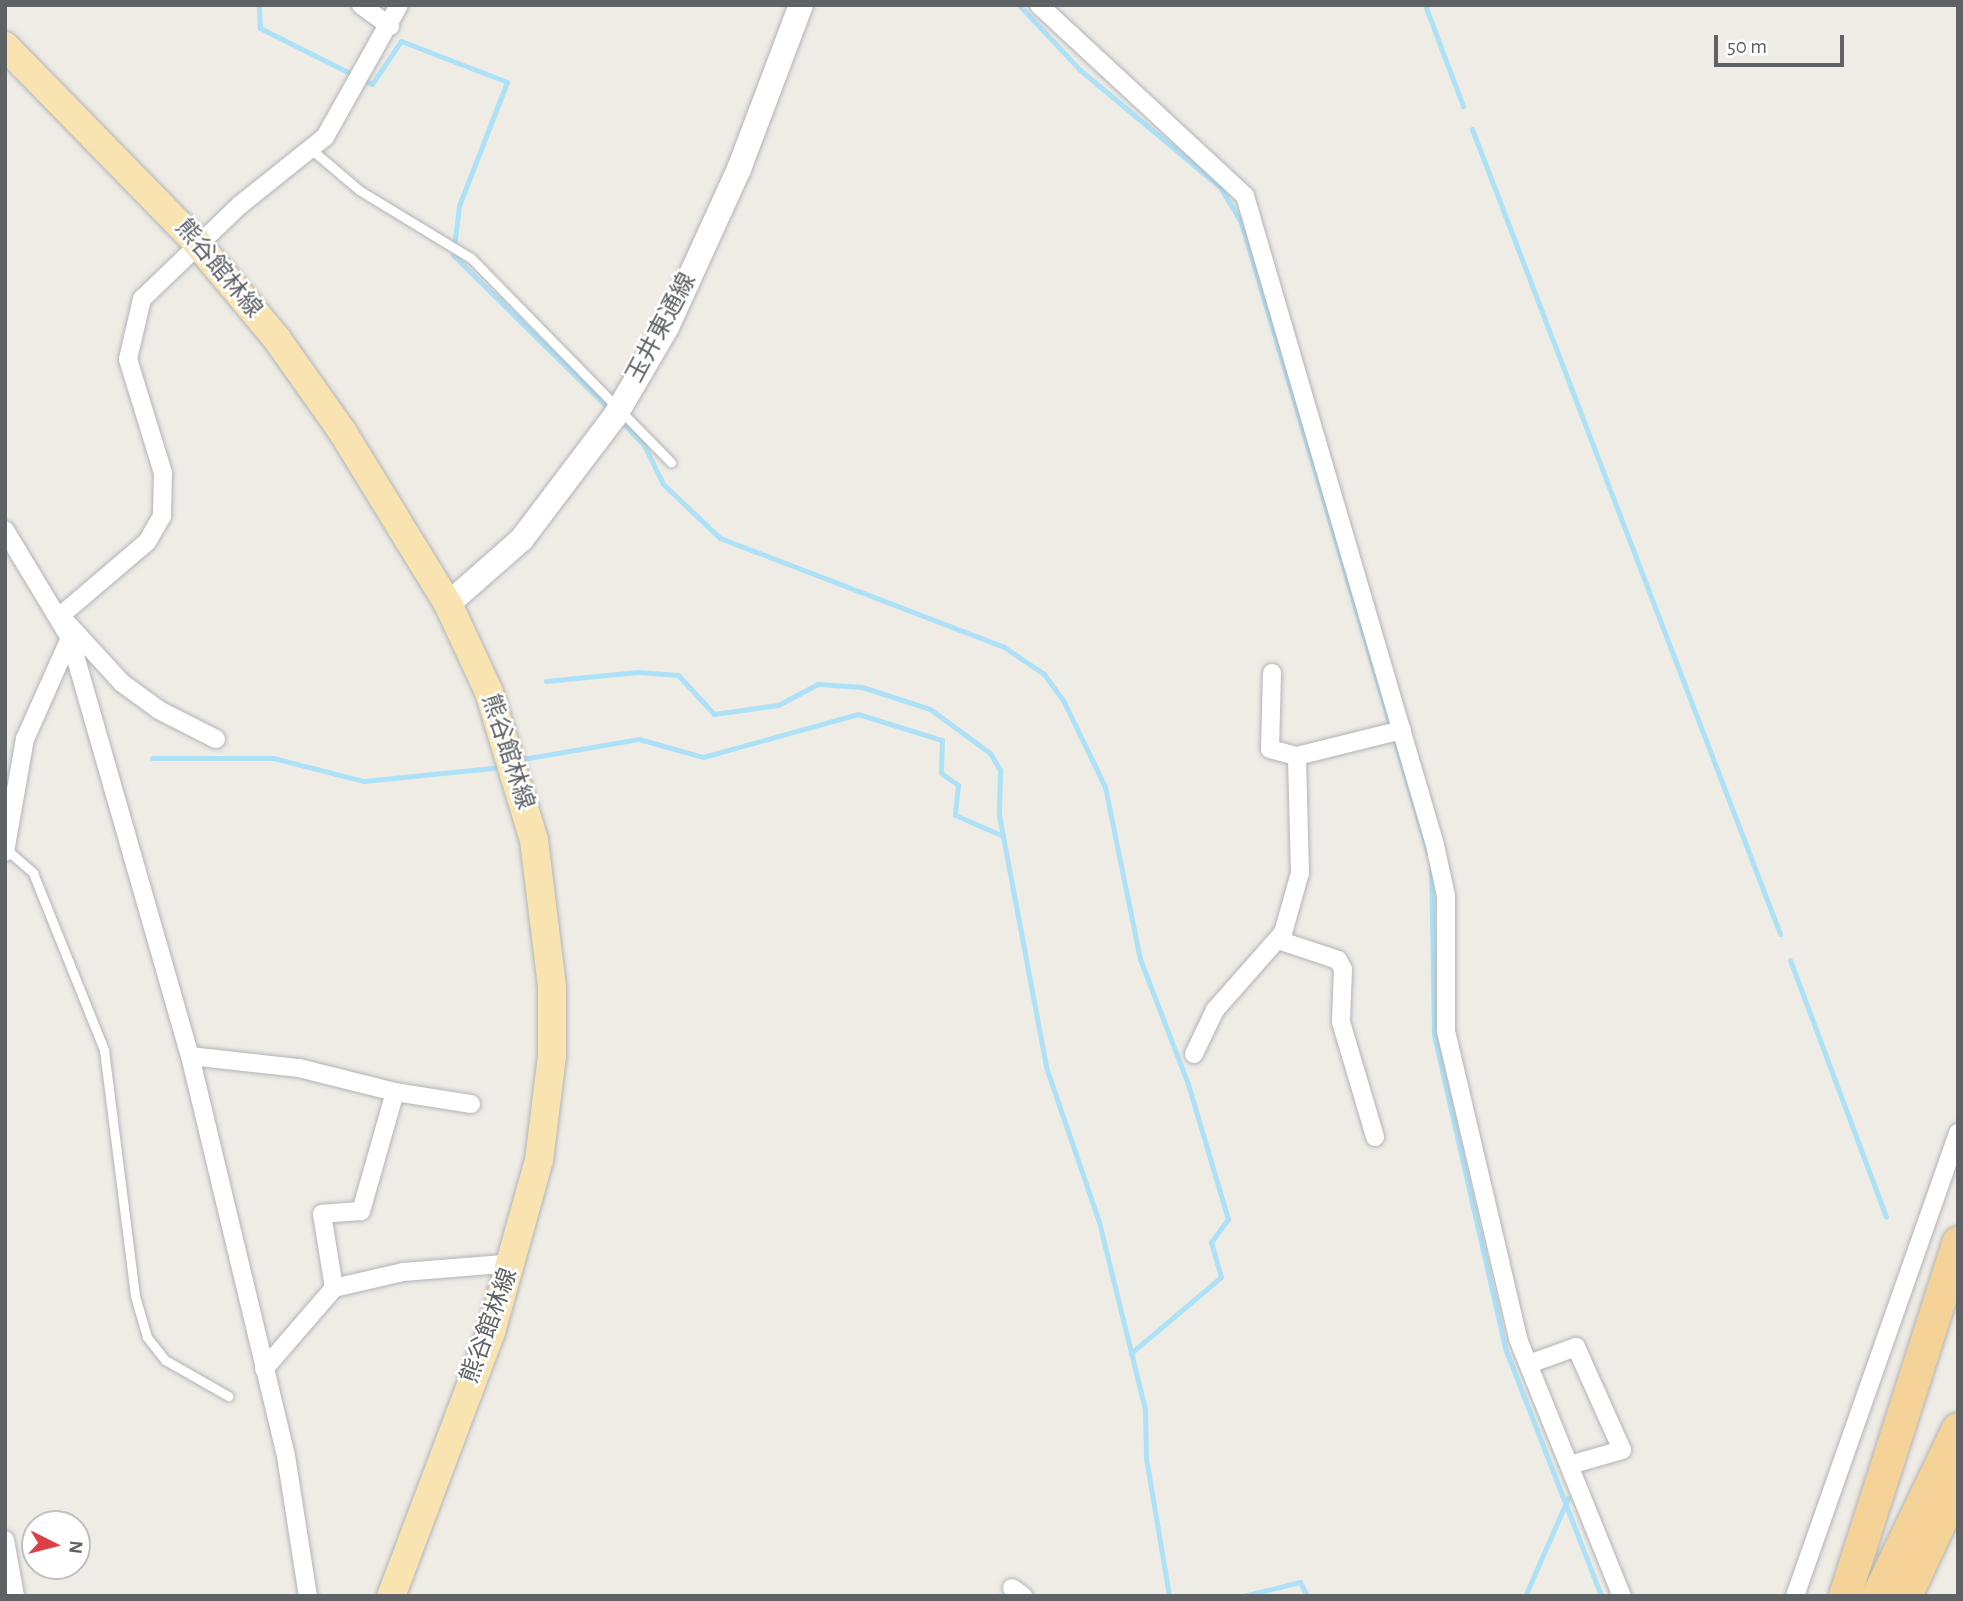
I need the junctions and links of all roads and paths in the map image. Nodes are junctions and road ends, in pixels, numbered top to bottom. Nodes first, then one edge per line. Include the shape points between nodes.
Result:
1 (360, 5) edge
2 (399, 5) edge
3 (801, 5) edge
4 (1039, 5) edge
5 (390, 26) junction
6 (5, 46) edge
7 (312, 150) junction
8 (197, 243) junction
9 (621, 406) junction
10 (671, 461) dead end
11 (5, 530) edge
12 (448, 604) junction
13 (60, 616) junction
14 (70, 638) junction
15 (1272, 673) dead end
16 (1401, 731) junction
17 (216, 739) dead end
18 (1297, 756) junction
19 (6, 851) edge
20 (1278, 940) junction
21 (1194, 1054) dead end
22 (190, 1056) junction
23 (395, 1092) junction
24 (471, 1104) dead end
25 (1958, 1133) edge
26 (1376, 1137) dead end
27 (1958, 1243) edge
28 (514, 1263) junction
29 (334, 1288) junction
30 (1529, 1364) junction
31 (264, 1369) junction
32 (228, 1396) dead end
33 (1958, 1429) edge
34 (1570, 1465) junction
35 (1958, 1485) edge
36 (5, 1540) edge
37 (15, 1596) edge
38 (308, 1596) edge
39 (391, 1596) edge
40 (1622, 1596) edge
41 (1795, 1596) edge
42 (1845, 1596) edge
43 (1878, 1596) edge
44 (1906, 1596) edge

1 - 5 street
2 - 5 street
3 - 9 street, 玉井東通線 via 728,194 667,327
4 - 16 street via 1245,195
5 - 7 street
6 - 8 main road, 熊谷館林線 via 123,160
7 - 8 street
7 - 9 lane via 359,190 471,258
8 - 12 main road, 熊谷館林線 via 335,421
8 - 13 street via 142,299 128,359 163,473 162,516 146,542
9 - 10 lane
9 - 12 street, 玉井東通線 via 588,459 522,539
11 - 13 street
12 - 28 main road, 熊谷館林線 via 513,761 547,919 552,987 548,1102
13 - 14 street
13 - 17 street via 122,682 159,710
14 - 19 street via 25,739
14 - 22 street
15 - 18 street via 1270,749
16 - 18 street
16 - 30 street via 1446,896 1446,1031
18 - 20 street via 1300,873
19 - 32 lane via 33,873 104,1050 135,1296 147,1337 165,1360
20 - 21 street via 1215,1010
20 - 26 street via 1338,960 1343,969 1341,1022
22 - 23 street via 299,1068
22 - 31 street
23 - 24 street
23 - 29 street via 361,1212 322,1214
25 - 41 street
27 - 42 highway
28 - 29 street via 403,1272
28 - 39 main road, 熊谷館林線
29 - 31 street
30 - 34 street
30 - 34 street via 1576,1347 1622,1450
31 - 38 street via 286,1456
33 - 43 highway
34 - 40 street
35 - 44 highway
36 - 37 street

